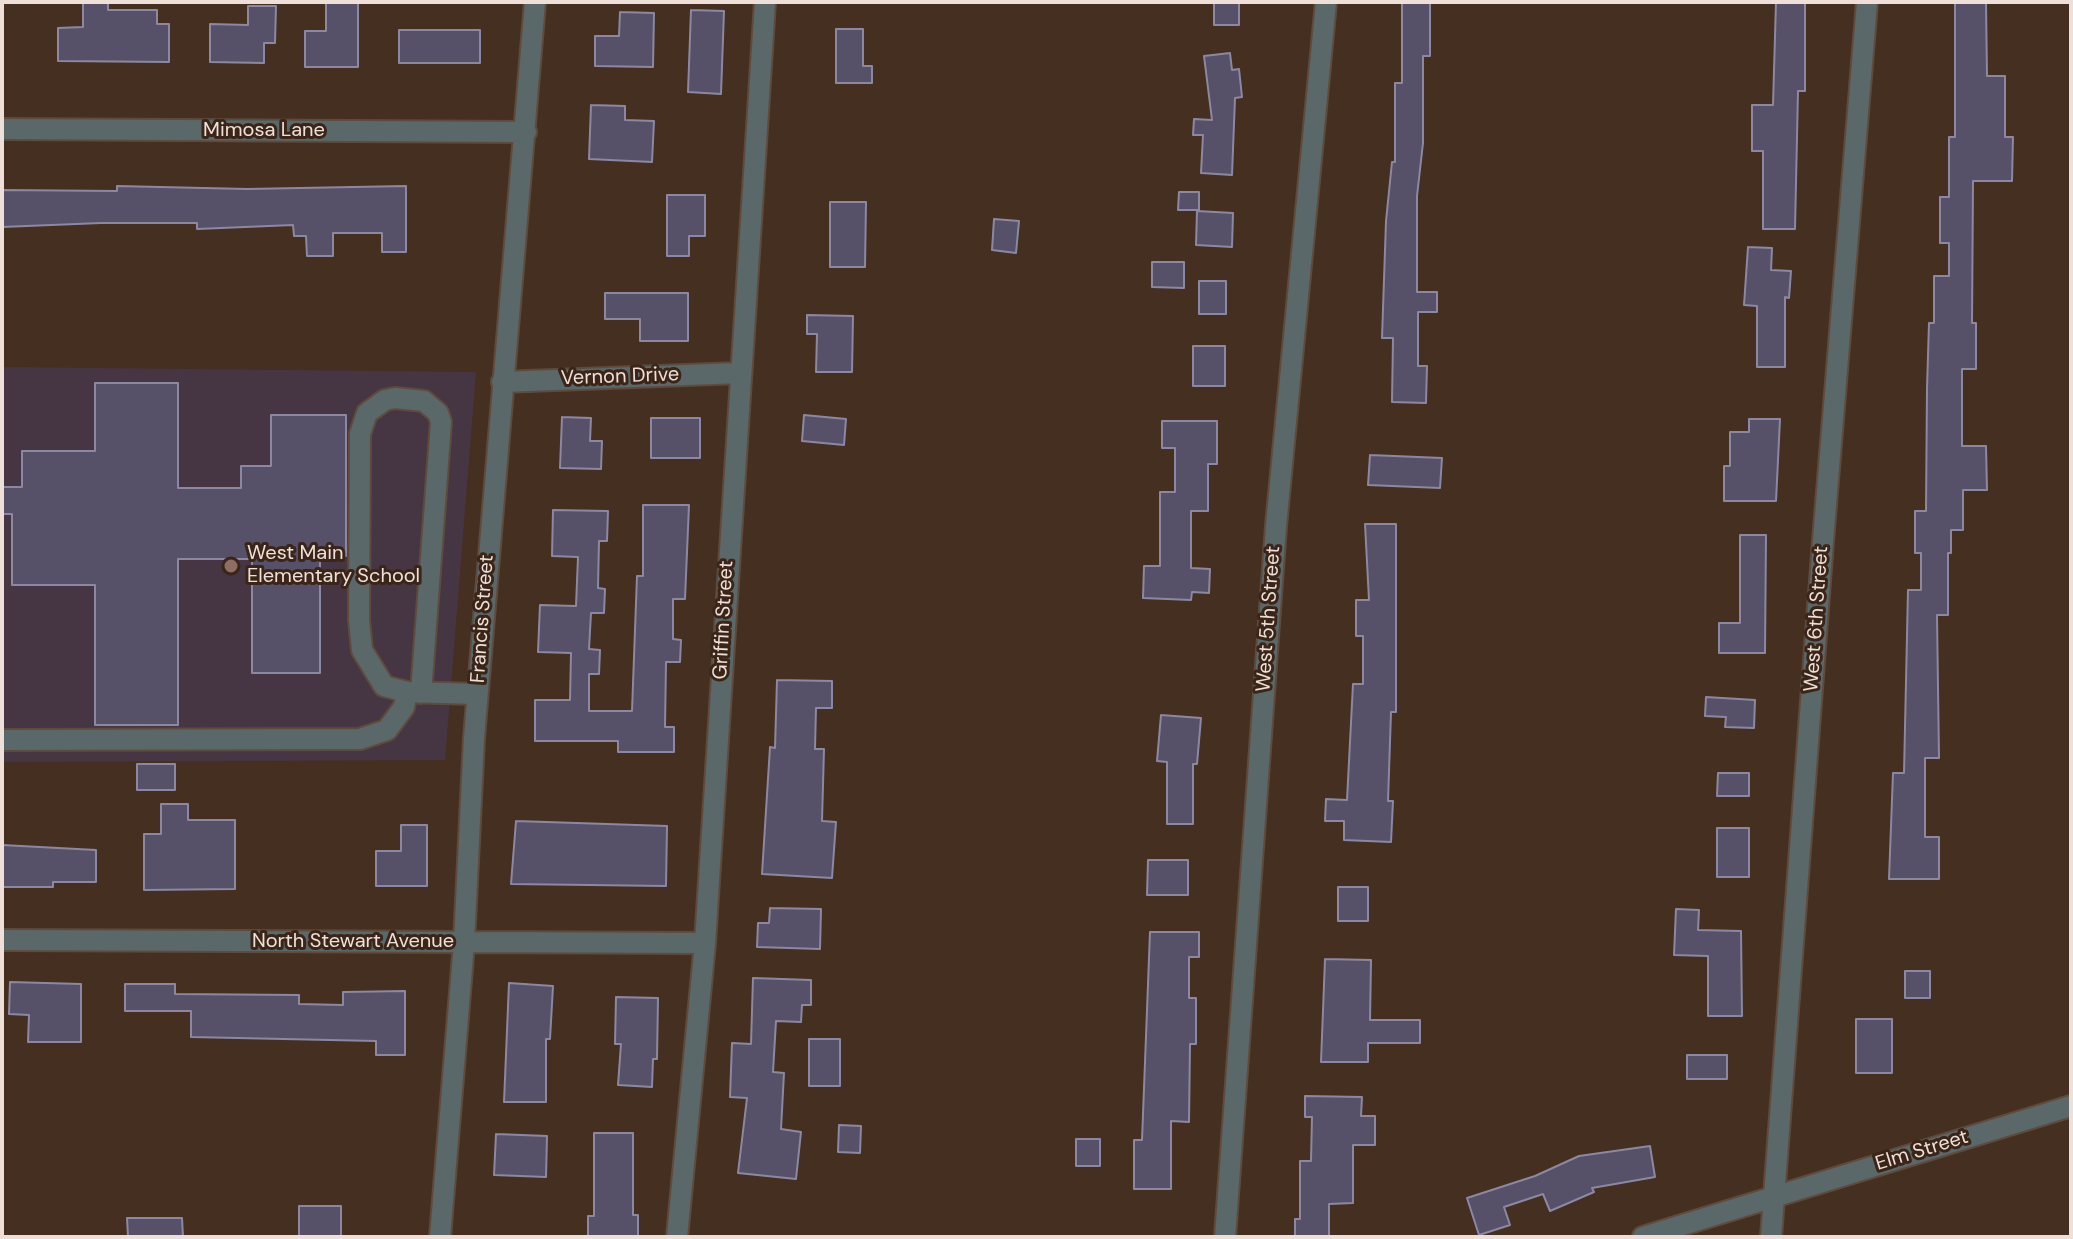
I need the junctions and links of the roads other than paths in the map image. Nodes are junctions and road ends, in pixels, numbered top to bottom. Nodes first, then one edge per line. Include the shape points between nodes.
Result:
1 (535, 2) edge
2 (765, 2) edge
3 (1326, 2) edge
4 (1867, 2) edge
5 (2, 129) edge
6 (526, 132) junction
7 (739, 373) junction
8 (502, 382) junction
9 (414, 693) junction
10 (477, 694) junction
11 (2, 740) edge
12 (2, 940) edge
13 (464, 943) junction
14 (705, 943) junction
15 (2071, 1106) edge
16 (1774, 1196) junction
17 (440, 1237) edge
18 (677, 1237) edge
19 (1225, 1237) edge
20 (1643, 1237) edge
21 (1771, 1237) edge

1 - 6 street, Francis Street
2 - 7 street, Griffin Street
3 - 19 street, West 5th Street via 1276,526
4 - 16 street, West 6th Street
5 - 6 street, Mimosa Lane
6 - 8 street, Francis Street
7 - 8 street, Vernon Drive
7 - 14 street, Griffin Street
8 - 10 street, Francis Street
9 - 9 street via 441,422 432,406 406,397 375,405 362,423 359,620 362,650 384,686
9 - 10 street
9 - 11 street via 387,730 360,739
10 - 13 street, Francis Street
12 - 13 street, North Stewart Avenue
13 - 14 street, North Stewart Avenue
13 - 17 street, Francis Street
14 - 18 street, Griffin Street
15 - 16 street, Elm Street
16 - 20 street, Elm Street
16 - 21 street, West 6th Street

